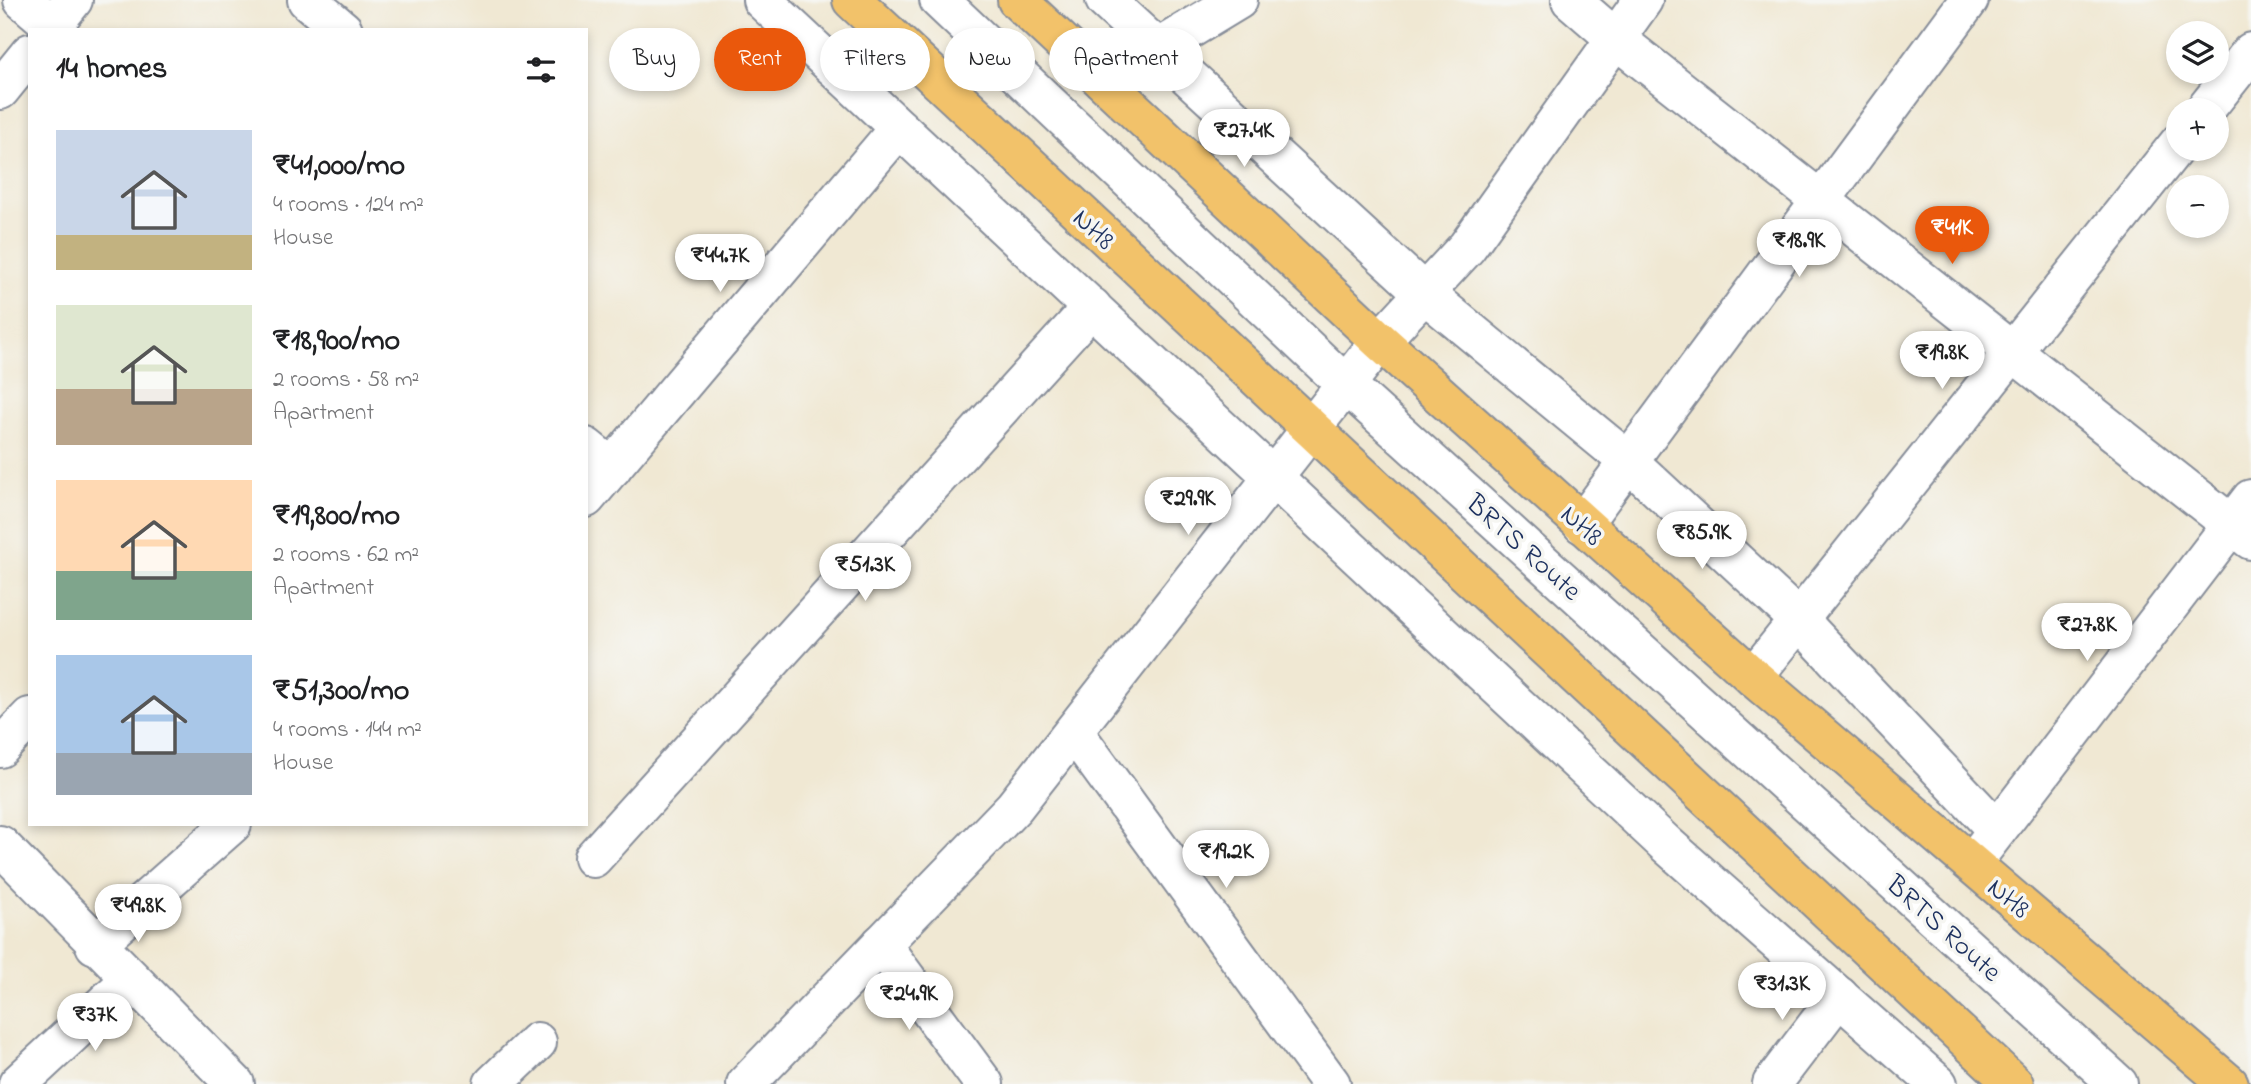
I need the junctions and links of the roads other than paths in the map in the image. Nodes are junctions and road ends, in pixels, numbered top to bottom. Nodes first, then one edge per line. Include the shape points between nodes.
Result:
1 (23, 0) edge
2 (307, 0) edge
3 (762, 0) edge
4 (852, 0) edge
5 (939, 0) edge
6 (1017, 0) edge
7 (1105, 0) edge
8 (1238, 0) edge
9 (1571, 0) edge
10 (1643, 0) edge
11 (1969, 0) edge
12 (52, 28) edge
13 (341, 28) edge
14 (1135, 28) edge
15 (1191, 28) edge
16 (1049, 30) edge
17 (1616, 39) junction
18 (2251, 52) edge
19 (28, 57) edge
20 (0, 90) edge
21 (1203, 90) edge
22 (1115, 91) edge
23 (2215, 98) edge
24 (899, 128) junction
25 (2166, 159) edge
26 (1821, 200) junction
27 (1424, 293) junction
28 (1092, 307) junction
29 (1380, 341) junction
30 (2012, 352) junction
31 (1345, 384) junction
32 (1310, 429) junction
33 (599, 458) edge
34 (1628, 461) junction
35 (1272, 477) junction
36 (588, 492) edge
37 (2245, 521) edge
38 (1582, 524) junction
39 (1798, 619) junction
40 (1753, 677) junction
41 (28, 719) edge
42 (1074, 732) junction
43 (0, 747) edge
44 (230, 826) edge
45 (1997, 830) junction
46 (0, 845) edge
47 (593, 859) dead end
48 (1971, 864) junction
49 (95, 944) junction
50 (881, 944) junction
51 (131, 979) junction
52 (1839, 996) junction
53 (537, 1042) dead end
54 (18, 1084) edge
55 (234, 1084) edge
56 (493, 1084) edge
57 (746, 1084) edge
58 (984, 1084) edge
59 (1331, 1084) edge
60 (1772, 1084) edge
61 (1938, 1084) edge
62 (2014, 1084) edge
63 (2118, 1084) edge
64 (2229, 1084) edge

1 - 12 street
2 - 13 street
3 - 24 street
4 - 32 main road, NH8
5 - 31 street, BRTS Route
6 - 16 main road, NH8
7 - 14 street
8 - 15 street
9 - 17 street
10 - 17 street
11 - 26 street
17 - 26 street
17 - 27 street via 1467,247
18 - 23 street
19 - 20 street
21 - 27 street
22 - 29 main road, NH8
24 - 28 street
24 - 33 street
25 - 30 street
26 - 30 street
26 - 34 street
27 - 29 street
27 - 34 street
28 - 35 street
28 - 47 street
29 - 31 street
29 - 38 main road, NH8
30 - 37 street
30 - 39 street
31 - 32 street
31 - 63 street, BRTS Route
32 - 35 street
32 - 62 main road, NH8
33 - 36 street
34 - 38 street
34 - 39 street
35 - 42 street
35 - 52 street via 1666,844
37 - 45 street
38 - 40 main road, NH8
39 - 40 street
39 - 45 street
40 - 48 main road, NH8
41 - 43 street
42 - 50 street via 1014,807
42 - 59 street
44 - 49 street
45 - 48 street
46 - 49 street
48 - 64 main road, NH8
49 - 51 street
50 - 57 street
50 - 58 street
51 - 54 street
51 - 55 street
52 - 60 street
52 - 61 street
53 - 56 street

